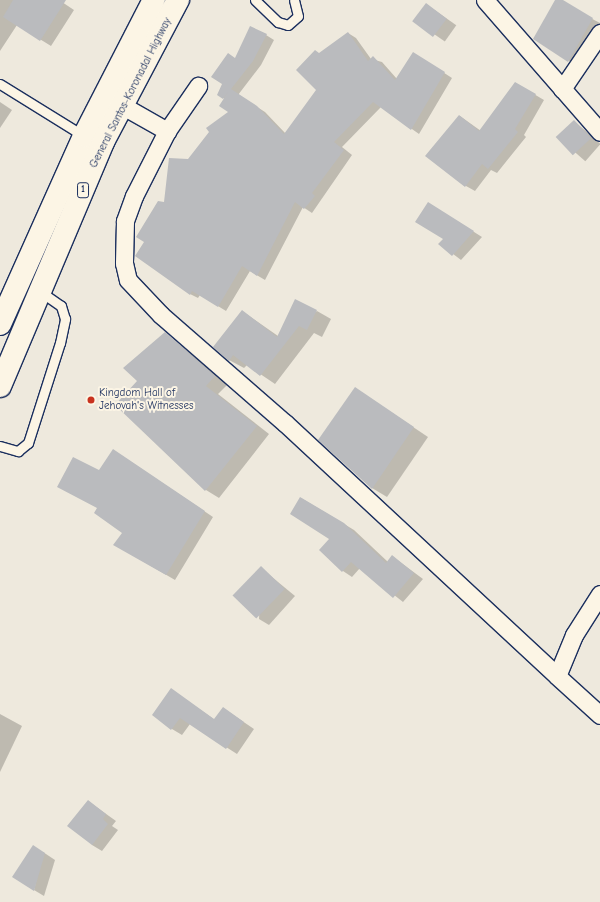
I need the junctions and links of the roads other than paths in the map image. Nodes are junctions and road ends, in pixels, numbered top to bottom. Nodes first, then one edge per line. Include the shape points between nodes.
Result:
1 (154, 0) edge
2 (178, 0) edge
3 (255, 0) edge
4 (294, 0) edge
5 (485, 0) edge
6 (600, 33) edge
7 (0, 84) edge
8 (198, 86) dead end
9 (562, 89) junction
10 (123, 106) junction
11 (167, 131) junction
12 (600, 132) edge
13 (84, 136) junction
14 (41, 292) junction
15 (0, 324) edge
16 (0, 386) edge
17 (0, 446) edge
18 (600, 594) edge
19 (557, 676) junction
20 (600, 715) edge

1 - 13 highway, General Santos-Koronadal Highway / 1
2 - 10 highway, General Santos-Koronadal Highway / 1
3 - 4 lane via 278,22 288,25 298,16
5 - 9 street
6 - 9 street
7 - 13 lane
8 - 11 street
9 - 12 street
10 - 11 street
10 - 14 highway, General Santos-Koronadal Highway / 1 via 103,142
11 - 19 street via 134,196 125,221 124,263 128,280 161,315 285,423
13 - 15 highway, General Santos-Koronadal Highway / 1
14 - 16 highway, General Santos-Koronadal Highway / 1
14 - 17 lane via 61,306 65,319 60,343 28,444 18,451
18 - 19 street via 574,635
19 - 20 street

